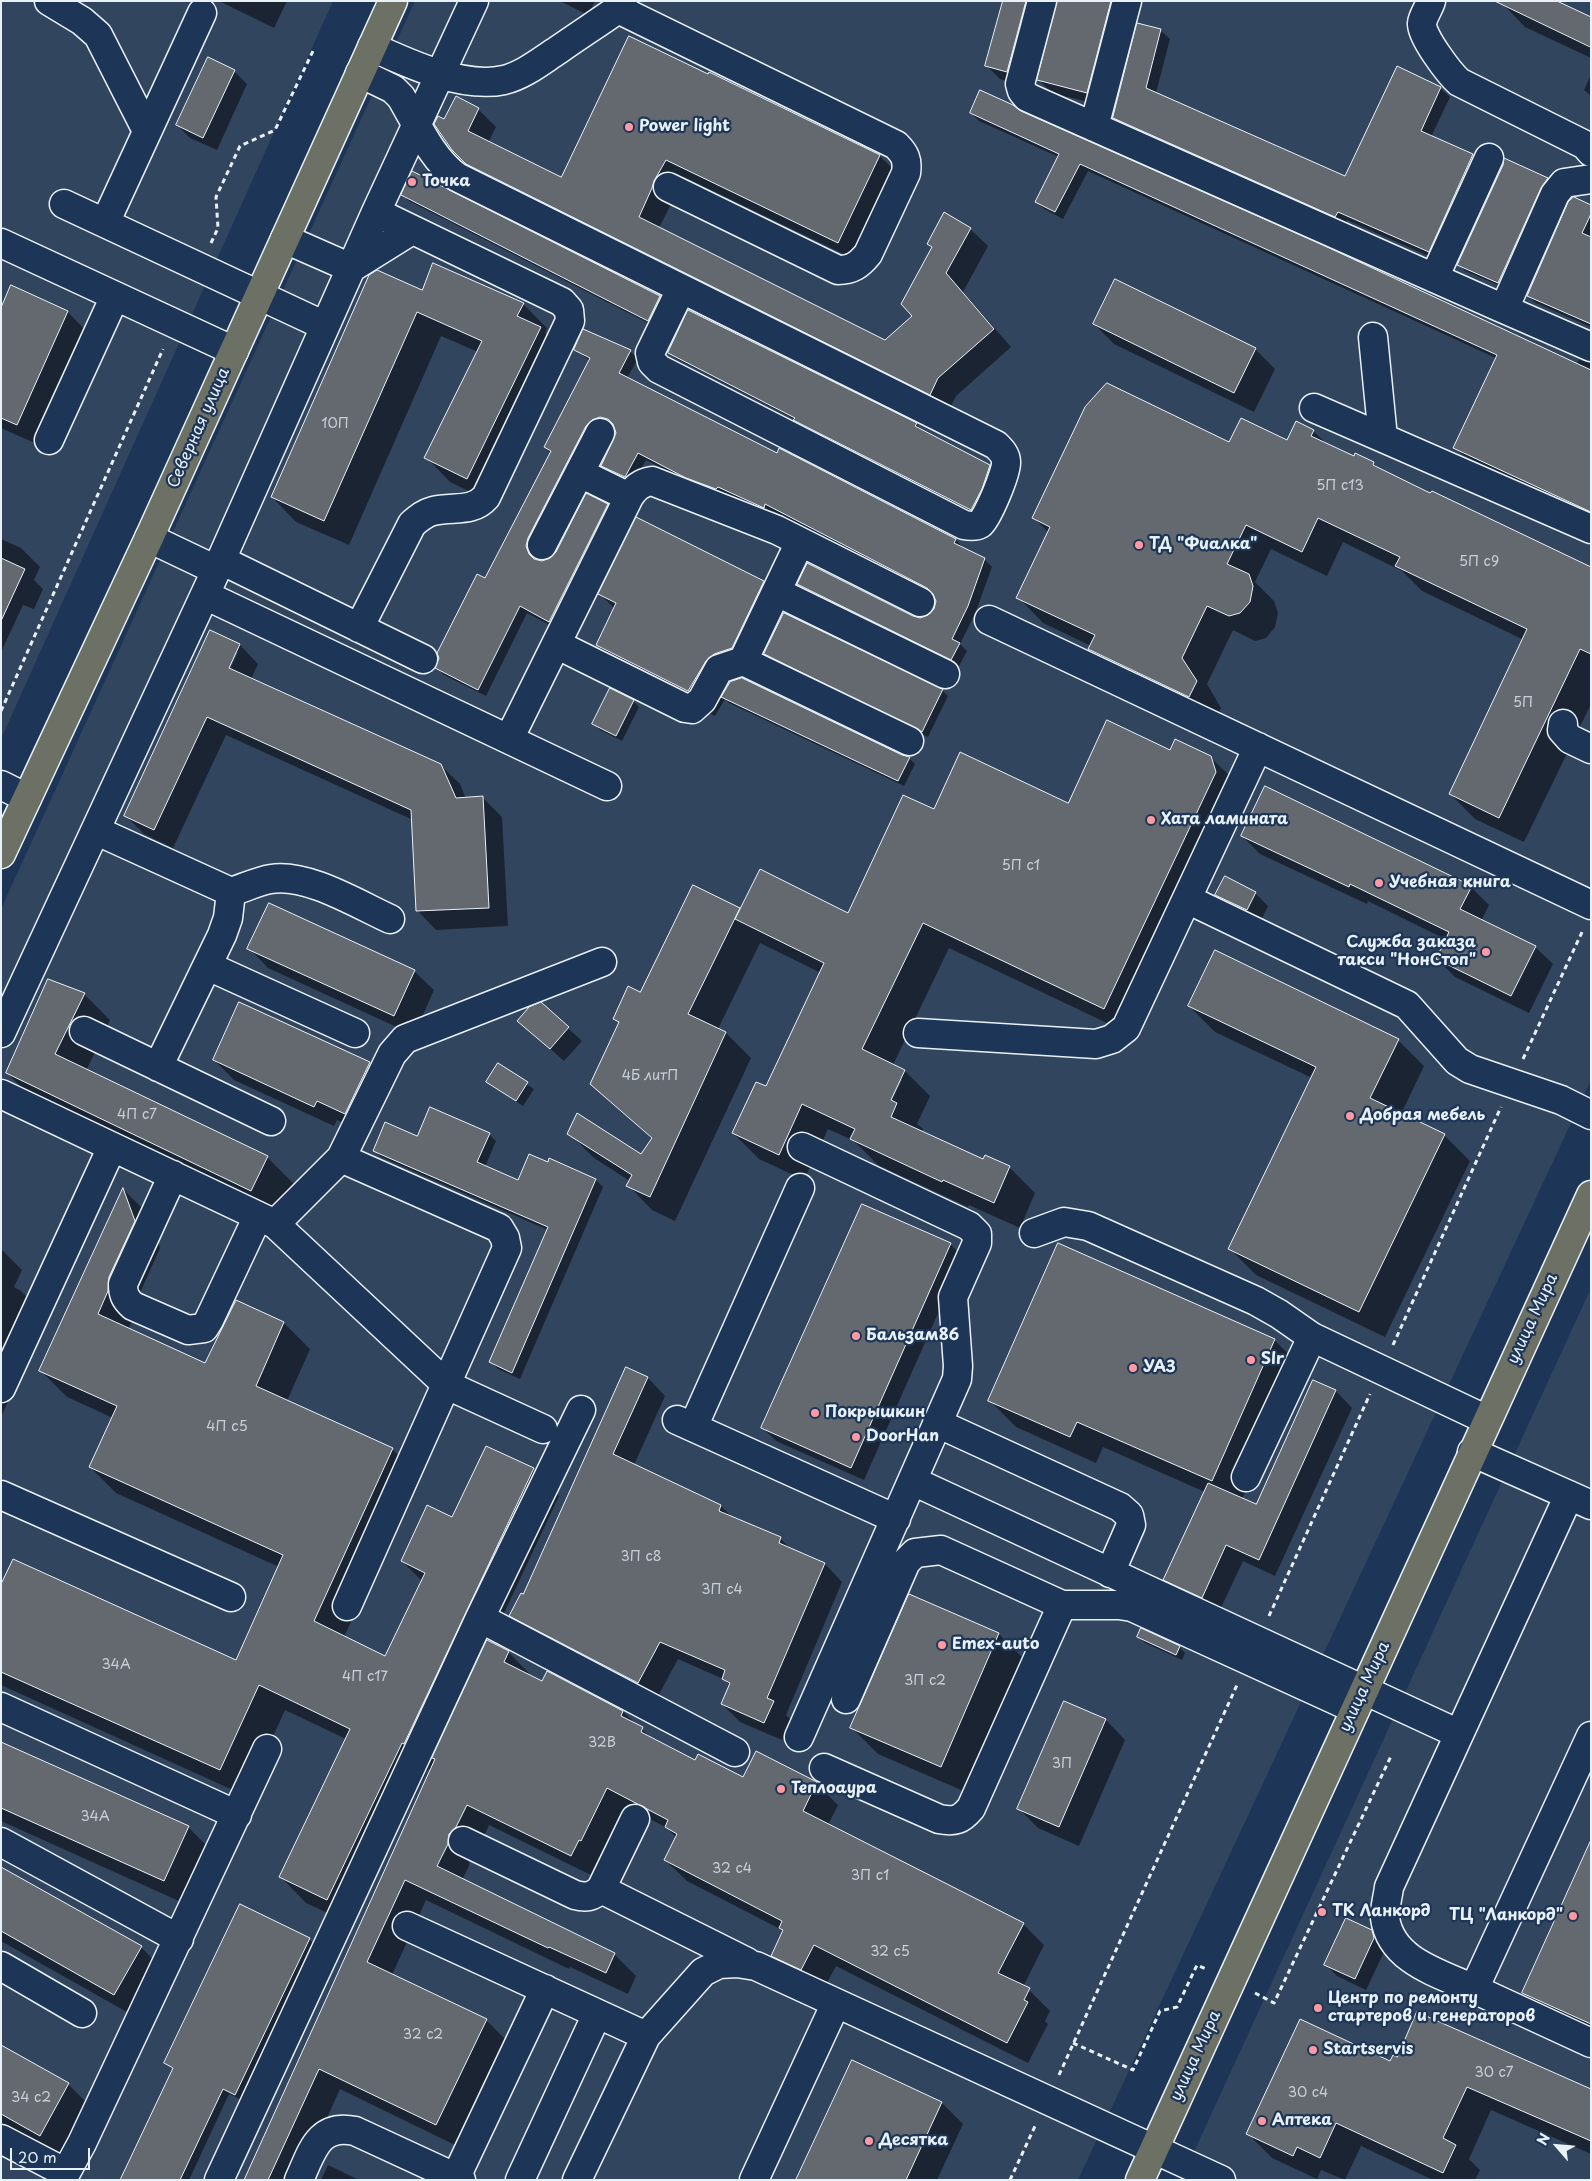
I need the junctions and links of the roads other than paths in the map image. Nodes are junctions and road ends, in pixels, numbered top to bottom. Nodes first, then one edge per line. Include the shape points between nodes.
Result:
1 (49, 1) edge
2 (393, 1) edge
3 (474, 1) edge
4 (1042, 1) edge
5 (1127, 1) edge
6 (1431, 1) edge
7 (621, 5) edge
8 (202, 13) dead end
9 (372, 47) junction
10 (360, 73) junction
11 (440, 73) junction
12 (417, 123) junction
13 (1094, 127) junction
14 (147, 131) junction
15 (1591, 152) edge
16 (1489, 158) dead end
17 (1591, 180) edge
18 (668, 187) dead end
19 (64, 204) dead end
20 (376, 212) junction
21 (105, 223) junction
22 (412, 230) junction
23 (285, 239) junction
24 (1, 243) edge
25 (351, 268) junction
26 (1434, 278) junction
27 (681, 289) junction
28 (259, 295) junction
29 (115, 296) junction
30 (1504, 309) junction
31 (325, 326) junction
32 (1373, 337) dead end
33 (1591, 347) edge
34 (234, 351) junction
35 (1314, 408) dead end
36 (600, 433) dead end
37 (1383, 438) junction
38 (49, 440) dead end
39 (580, 473) junction
40 (629, 498) junction
41 (1591, 529) edge
42 (149, 538) junction
43 (800, 542) junction
44 (542, 545) dead end
45 (219, 565) junction
46 (776, 592) junction
47 (205, 595) junction
48 (920, 602) dead end
49 (989, 620) dead end
50 (359, 628) junction
51 (556, 644) junction
52 (423, 659) dead end
53 (743, 661) junction
54 (945, 674) dead end
55 (1563, 724) dead end
56 (508, 739) junction
57 (909, 741) dead end
58 (1258, 747) junction
59 (1591, 749) edge
60 (1, 785) edge
61 (607, 786) dead end
62 (28, 798) junction
63 (97, 831) junction
64 (1, 854) edge
65 (231, 892) junction
66 (1187, 900) junction
67 (1589, 914) edge
68 (390, 920) dead end
69 (602, 962) dead end
70 (208, 966) junction
71 (84, 1031) dead end
72 (1, 1033) edge
73 (918, 1033) dead end
74 (355, 1034) dead end
75 (158, 1066) junction
76 (1, 1094) edge
77 (1591, 1115) edge
78 (271, 1120) dead end
79 (112, 1147) junction
80 (802, 1147) dead end
81 (341, 1158) junction
82 (173, 1175) junction
83 (800, 1188) dead end
84 (1591, 1195) edge
85 (267, 1220) junction
86 (1034, 1233) dead end
87 (1312, 1337) junction
88 (447, 1385) junction
89 (1, 1388) edge
90 (581, 1410) dead end
91 (1487, 1420) junction
92 (937, 1424) junction
93 (543, 1429) dead end
94 (1472, 1452) junction
95 (1246, 1477) dead end
96 (913, 1481) junction
97 (1, 1495) edge
98 (1580, 1500) edge
99 (896, 1518) junction
100 (1110, 1573) junction
101 (231, 1597) dead end
102 (1062, 1605) junction
103 (346, 1606) dead end
104 (480, 1618) junction
105 (1253, 1651) junction
106 (846, 1699) dead end
107 (1360, 1700) junction
108 (1, 1707) edge
109 (1459, 1734) junction
110 (1591, 1736) edge
111 (799, 1737) dead end
112 (267, 1749) dead end
113 (734, 1752) dead end
114 (824, 1768) dead end
115 (237, 1815) junction
116 (635, 1819) dead end
117 (463, 1840) dead end
118 (1, 1842) edge
119 (601, 1889) junction
120 (407, 1926) dead end
121 (179, 1938) junction
122 (1, 1966) edge
123 (756, 1966) junction
124 (545, 1990) junction
125 (1474, 1990) junction
126 (836, 2004) junction
127 (82, 2014) dead end
128 (597, 2014) junction
129 (646, 2036) junction
130 (1591, 2043) edge
131 (1, 2139) edge
132 (1154, 2148) junction
133 (64, 2176) edge
134 (458, 2178) edge
135 (219, 2180) edge
136 (299, 2180) edge
137 (520, 2180) edge
138 (577, 2180) edge
139 (754, 2180) edge
140 (1140, 2180) edge
141 (1221, 2180) edge

1 - 14 lane via 98,35
2 - 9 main road, Северная улица
3 - 11 lane
4 - 13 lane via 1020,84 1022,91 1027,97
5 - 13 lane
6 - 15 lane via 1422,23 1424,34 1459,82 1585,145
7 - 11 lane via 523,73 504,80 486,81
7 - 18 lane via 896,146 908,163 868,254 849,270 838,270
8 - 14 lane
9 - 10 main road, Северная улица
9 - 11 lane
10 - 12 lane via 401,97
10 - 23 main road, Северная улица
11 - 12 lane
12 - 20 lane
12 - 27 lane via 438,159 457,177
13 - 26 lane
14 - 21 lane
16 - 26 lane
17 - 30 lane via 1564,183 1555,194
19 - 21 lane
20 - 22 lane
20 - 25 lane
21 - 28 lane
22 - 25 lane
22 - 50 lane via 562,302 569,310 570,321 486,497 472,508 434,511 412,524
23 - 25 lane
23 - 28 main road, Северная улица
24 - 29 lane
25 - 31 lane
26 - 30 lane
27 - 27 lane via 996,446 1003,453 1005,472 980,524 964,525 659,368 652,362 650,353
28 - 31 lane
28 - 34 main road, Северная улица
29 - 34 lane
29 - 38 lane
30 - 33 lane
31 - 45 lane
32 - 37 lane
34 - 42 main road, Северная улица
35 - 37 lane
36 - 39 lane
37 - 41 lane
39 - 40 lane
39 - 44 lane
40 - 43 lane via 635,488 652,481
40 - 51 lane
42 - 45 lane
42 - 62 main road, Северная улица
43 - 46 lane
43 - 48 lane
45 - 47 lane
45 - 50 lane
46 - 53 lane
46 - 54 lane
47 - 56 lane
47 - 63 lane
49 - 58 lane
50 - 52 lane
51 - 53 lane via 692,709 702,700 719,669
51 - 56 lane
53 - 57 lane
55 - 59 lane via 1562,730 1570,739
56 - 61 lane
58 - 66 lane
58 - 67 lane
60 - 62 lane
62 - 64 main road, Северная улица
63 - 65 lane
63 - 72 lane
65 - 68 lane via 270,879 306,881
65 - 70 lane via 228,918
66 - 73 lane via 1126,1028 1112,1039 1096,1044
66 - 77 lane via 1407,1004 1457,1061 1476,1072 1562,1100
69 - 81 lane via 405,1039 392,1054
70 - 74 lane
70 - 75 lane
71 - 75 lane
75 - 78 lane
76 - 79 lane
79 - 82 lane
79 - 89 lane
80 - 92 lane via 969,1226 977,1234 953,1297 957,1380
81 - 85 lane
81 - 88 lane via 499,1228 505,1238 507,1248
82 - 85 lane
82 - 85 lane via 123,1284 123,1293 132,1306 188,1330 204,1328
83 - 99 lane via 684,1423
84 - 91 main road, улица Мира
85 - 88 lane
86 - 87 lane via 1064,1222 1088,1226 1256,1301
87 - 91 lane
87 - 95 lane
88 - 93 lane
88 - 103 lane
90 - 104 lane
91 - 94 main road, улица Мира
92 - 96 lane
92 - 100 lane via 1120,1507 1129,1515 1131,1525
94 - 98 lane
94 - 107 main road, улица Мира
96 - 99 lane
96 - 100 lane
97 - 101 lane
98 - 109 lane
99 - 111 lane
100 - 105 lane
102 - 105 lane via 1132,1607
102 - 106 lane via 941,1550 915,1553 906,1562
102 - 114 lane via 971,1808 963,1818 953,1822 939,1819
104 - 113 lane
104 - 135 lane
105 - 107 lane
107 - 109 lane
107 - 132 main road, улица Мира
108 - 115 lane
109 - 125 lane via 1389,1887 1385,1917 1392,1940 1408,1959
110 - 125 lane
112 - 115 lane
115 - 121 lane
116 - 119 lane
117 - 119 lane via 575,1895 585,1898
118 - 121 lane
119 - 123 lane
120 - 124 lane
121 - 133 lane
122 - 127 lane
123 - 126 lane
123 - 129 lane via 737,1962 720,1964 703,1972
124 - 128 lane
124 - 134 lane
125 - 130 lane
126 - 132 lane
126 - 139 lane
128 - 129 lane
128 - 137 lane
129 - 138 lane
131 - 133 lane
132 - 140 main road, улица Мира
132 - 141 lane
134 - 136 lane via 342,2128 330,2131 318,2140

